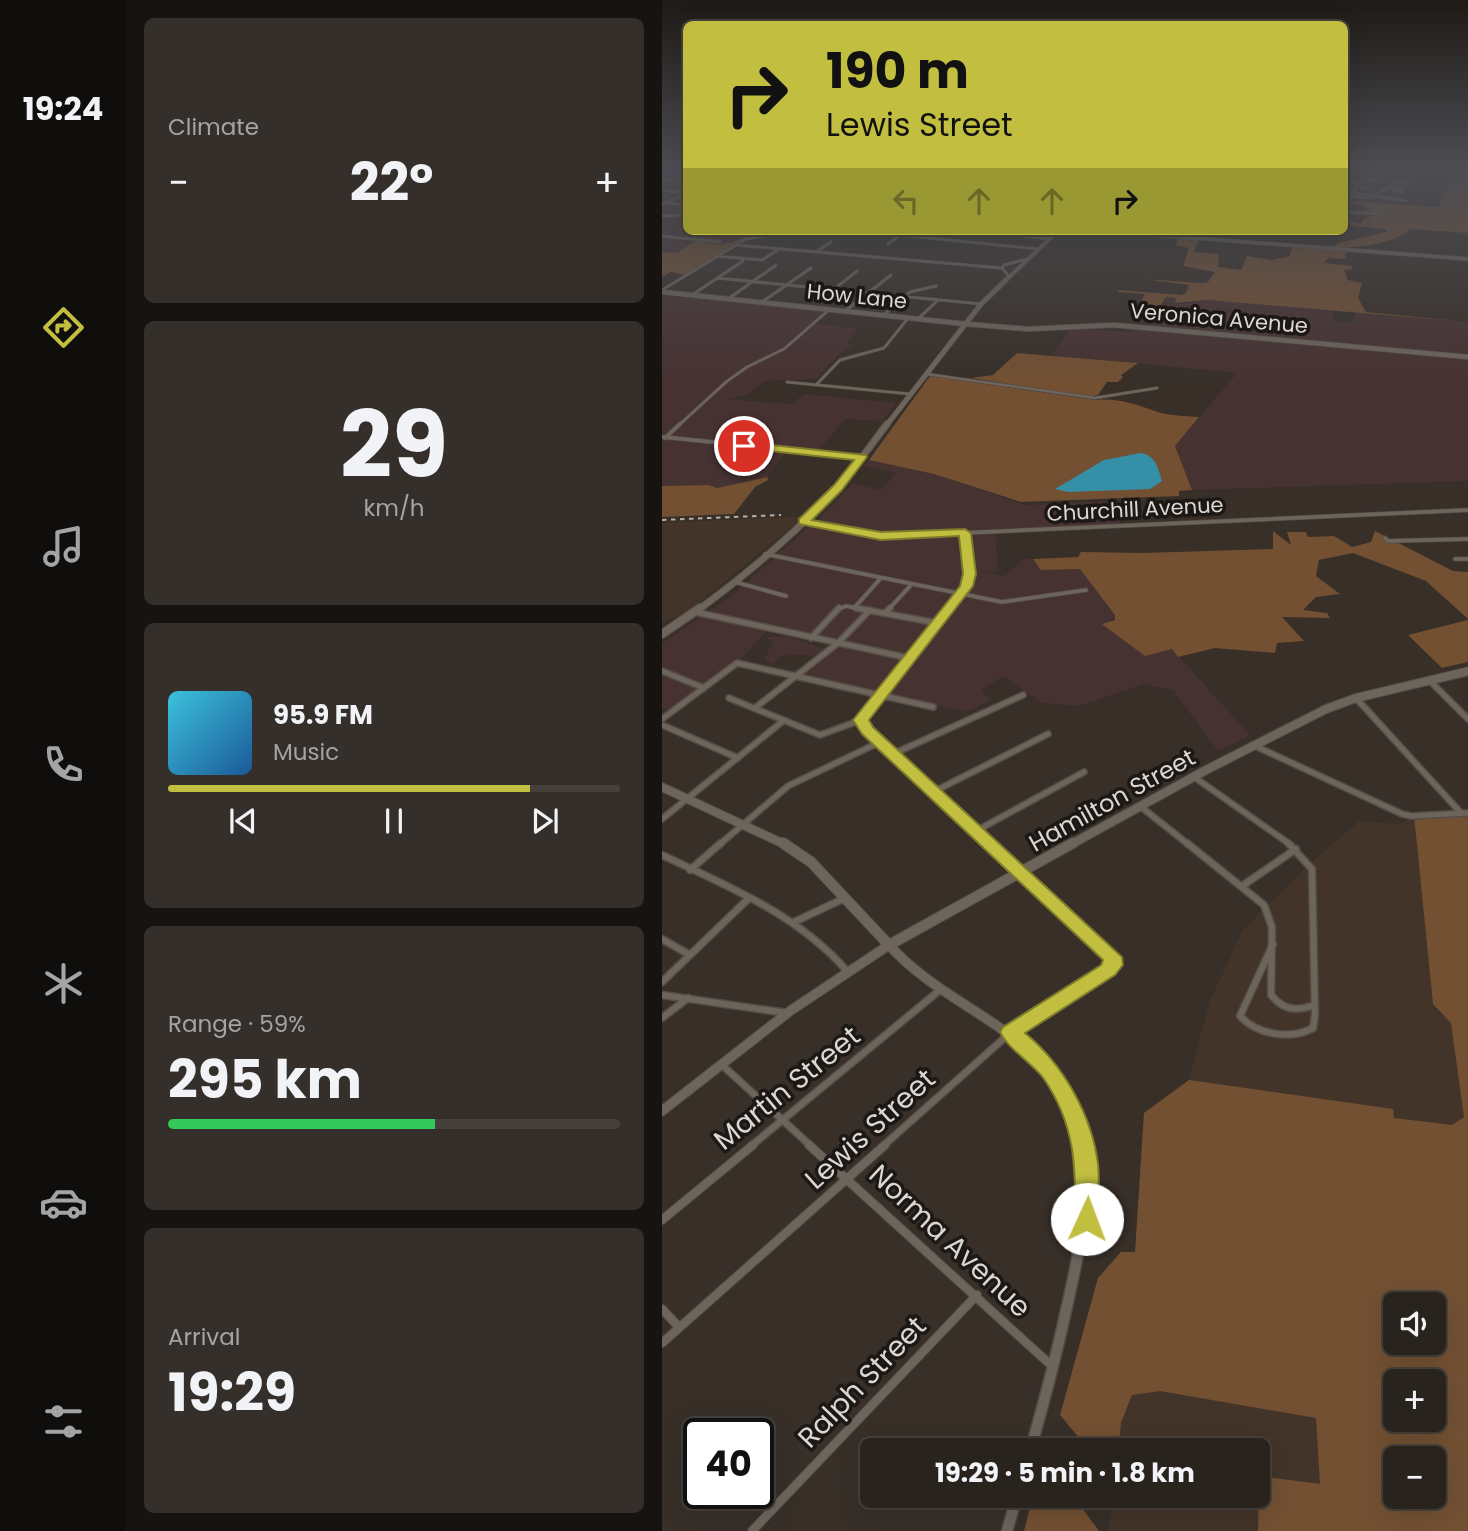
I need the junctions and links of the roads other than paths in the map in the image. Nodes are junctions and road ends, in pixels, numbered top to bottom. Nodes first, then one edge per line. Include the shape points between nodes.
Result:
1 (695, 239) edge
2 (747, 239) edge
3 (894, 239) edge
4 (943, 239) edge
5 (1049, 239) edge
6 (1213, 239) edge
7 (720, 242) dead end
8 (831, 242) dead end
9 (888, 244) dead end
10 (736, 245) junction
11 (779, 249) junction
12 (1038, 249) junction
13 (817, 252) junction
14 (716, 256) junction
15 (1027, 259) junction
16 (1469, 259) edge
17 (744, 261) dead end
18 (776, 265) dead end
19 (811, 268) dead end
20 (1002, 268) junction
21 (857, 271) dead end
22 (891, 275) dead end
23 (1009, 276) junction
24 (717, 278) junction
25 (752, 282) junction
26 (786, 285) junction
27 (936, 286) dead end
28 (833, 290) junction
29 (662, 291) edge
30 (868, 293) junction
31 (692, 295) junction
32 (904, 296) junction
33 (728, 299) junction
34 (938, 300) junction
35 (762, 302) junction
36 (981, 304) junction
37 (830, 309) junction
38 (845, 311) junction
39 (884, 314) junction
40 (909, 317) junction
41 (919, 318) junction
42 (966, 324) junction
43 (1469, 357) edge
44 (926, 374) junction
45 (787, 382) dead end
46 (816, 385) junction
47 (1157, 388) dead end
48 (910, 394) junction
49 (663, 438) edge
50 (862, 457) junction
51 (1469, 510) edge
52 (803, 522) junction
53 (965, 533) junction
54 (1385, 538) dead end
55 (1469, 539) edge
56 (765, 554) junction
57 (1455, 559) dead end
58 (1469, 559) edge
59 (880, 579) junction
60 (736, 582) junction
61 (910, 585) junction
62 (1086, 590) dead end
63 (960, 594) junction
64 (786, 596) dead end
65 (855, 607) junction
66 (870, 610) junction
67 (695, 612) junction
68 (885, 613) junction
69 (937, 623) junction
70 (662, 634) edge
71 (811, 638) junction
72 (838, 643) junction
73 (909, 658) junction
74 (662, 671) edge
75 (1469, 671) edge
76 (796, 675) junction
77 (1429, 680) junction
78 (704, 688) junction
79 (880, 694) junction
80 (1023, 695) dead end
81 (729, 698) dead end
82 (1356, 698) junction
83 (933, 707) dead end
84 (755, 708) junction
85 (662, 719) edge
86 (861, 720) junction
87 (1469, 720) edge
88 (783, 721) junction
89 (662, 725) edge
90 (1048, 734) dead end
91 (880, 742) junction
92 (1253, 745) junction
93 (893, 754) junction
94 (738, 758) junction
95 (1084, 772) dead end
96 (1194, 776) junction
97 (662, 787) edge
98 (933, 792) junction
99 (688, 799) junction
100 (1140, 806) junction
101 (1461, 813) junction
102 (1469, 813) edge
103 (662, 820) edge
104 (743, 823) junction
105 (976, 831) junction
106 (1296, 849) junction
107 (662, 855) edge
108 (690, 870) junction
109 (1022, 872) junction
110 (1242, 886) junction
111 (748, 898) junction
112 (846, 898) junction
113 (794, 922) junction
114 (662, 939) edge
115 (1273, 944) junction
116 (888, 945) junction
117 (690, 955) junction
118 (847, 971) junction
119 (662, 982) edge
120 (940, 990) junction
121 (662, 995) edge
122 (688, 998) junction
123 (1315, 1005) junction
124 (787, 1013) junction
125 (662, 1018) edge
126 (1010, 1032) junction
127 (722, 1065) junction
128 (662, 1111) edge
129 (783, 1119) junction
130 (847, 1177) junction
131 (662, 1220) edge
132 (977, 1296) junction
133 (662, 1309) edge
134 (679, 1327) junction
135 (662, 1343) edge
136 (1053, 1367) junction
137 (1034, 1438) edge
138 (1014, 1508) edge
139 (752, 1531) edge
140 (1007, 1531) edge

1 - 7 street
2 - 10 street
3 - 9 street
4 - 12 street
5 - 12 main road
6 - 16 street
8 - 13 street
10 - 11 street
10 - 14 street
11 - 13 street
11 - 14 street via 762,260
12 - 15 main road
13 - 20 street
14 - 29 street
15 - 20 street
15 - 23 main road
17 - 24 street
18 - 25 street
19 - 26 street
20 - 23 street
21 - 28 street
22 - 30 street
23 - 36 main road
24 - 25 street
24 - 31 street
25 - 26 street
25 - 33 street
26 - 28 street
26 - 35 street
27 - 32 street
28 - 30 street
29 - 31 main road, How Lane
30 - 32 street
30 - 38 street
31 - 33 main road, How Lane
32 - 34 street
32 - 39 street
33 - 35 main road, How Lane
34 - 36 street
34 - 41 street
35 - 37 main road, How Lane
36 - 42 main road
37 - 38 main road, How Lane
37 - 49 street via 783,349 727,381
38 - 39 main road, How Lane
39 - 40 main road, How Lane
40 - 41 main road, How Lane
40 - 46 street via 884,348 840,360
41 - 42 main road, How Lane
42 - 43 street, Veronica Avenue via 1021,328 1115,325
42 - 44 main road
44 - 47 street via 1095,398
44 - 48 main road
45 - 46 street
46 - 48 street
48 - 50 main road
49 - 50 street
50 - 52 main road
51 - 53 street, Churchill Avenue
52 - 53 street, Churchill Avenue via 881,536
52 - 56 main road
53 - 63 street via 969,574
54 - 55 street
56 - 59 street
56 - 60 main road
57 - 58 street
59 - 61 street
59 - 65 street
60 - 64 street
60 - 67 main road
61 - 63 street
61 - 68 street
62 - 63 street via 1016,602
63 - 69 street
65 - 66 street
65 - 71 street via 840,607
66 - 68 street
66 - 72 street
67 - 70 main road
67 - 71 street
68 - 69 street
69 - 73 street
71 - 72 street
72 - 73 street
72 - 76 street
73 - 79 street
74 - 78 street
75 - 77 main road, Hamilton Street
76 - 78 street via 737,663
76 - 79 street
76 - 84 street
77 - 82 main road, Hamilton Street
77 - 87 street
78 - 85 street
79 - 83 street
79 - 86 street
80 - 93 street
81 - 84 street
82 - 92 main road, Hamilton Street
82 - 101 street
84 - 88 street
86 - 88 street via 820,735
86 - 91 street
88 - 94 street
89 - 94 street
90 - 98 street
91 - 93 street
91 - 104 street via 796,781
92 - 96 main road, Hamilton Street
92 - 101 street via 1411,816
93 - 98 street
94 - 99 street
95 - 105 street
96 - 100 main road, Hamilton Street
96 - 106 street
97 - 99 main road
98 - 105 street
99 - 103 street
99 - 104 main road
100 - 109 main road, Hamilton Street
100 - 110 street
101 - 102 street
104 - 108 street
104 - 112 main road via 811,862
105 - 109 street
106 - 110 street
106 - 123 street via 1312,869
107 - 108 street
108 - 111 street
109 - 116 main road, Hamilton Street
109 - 126 street, Lewis Street via 1114,960 1108,970
110 - 115 street via 1264,905
111 - 113 street
111 - 117 street
112 - 113 street
112 - 116 main road
113 - 118 street via 831,950
114 - 117 street
115 - 123 street via 1269,988 1275,1000 1294,1011
115 - 123 street via 1245,1000 1240,1016 1245,1024 1255,1030 1302,1034 1312,1028
116 - 118 street, Hamilton Street
116 - 120 street
117 - 119 street
118 - 124 street, Hamilton Street
120 - 126 street
120 - 129 street, Martin Street
121 - 122 street
122 - 124 street
122 - 125 street
124 - 127 street, Hamilton Street
126 - 130 street, Lewis Street
126 - 136 street via 1051,1073 1068,1101 1087,1163 1087,1219
127 - 128 street, Hamilton Street
127 - 129 street, Norma Avenue
129 - 130 street, Norma Avenue
129 - 131 street, Martin Street
130 - 132 street, Norma Avenue
130 - 134 street, Lewis Street
132 - 136 street, Norma Avenue
132 - 139 street, Ralph Street
133 - 134 street
134 - 135 street, Lewis Street
136 - 137 street
138 - 140 street

